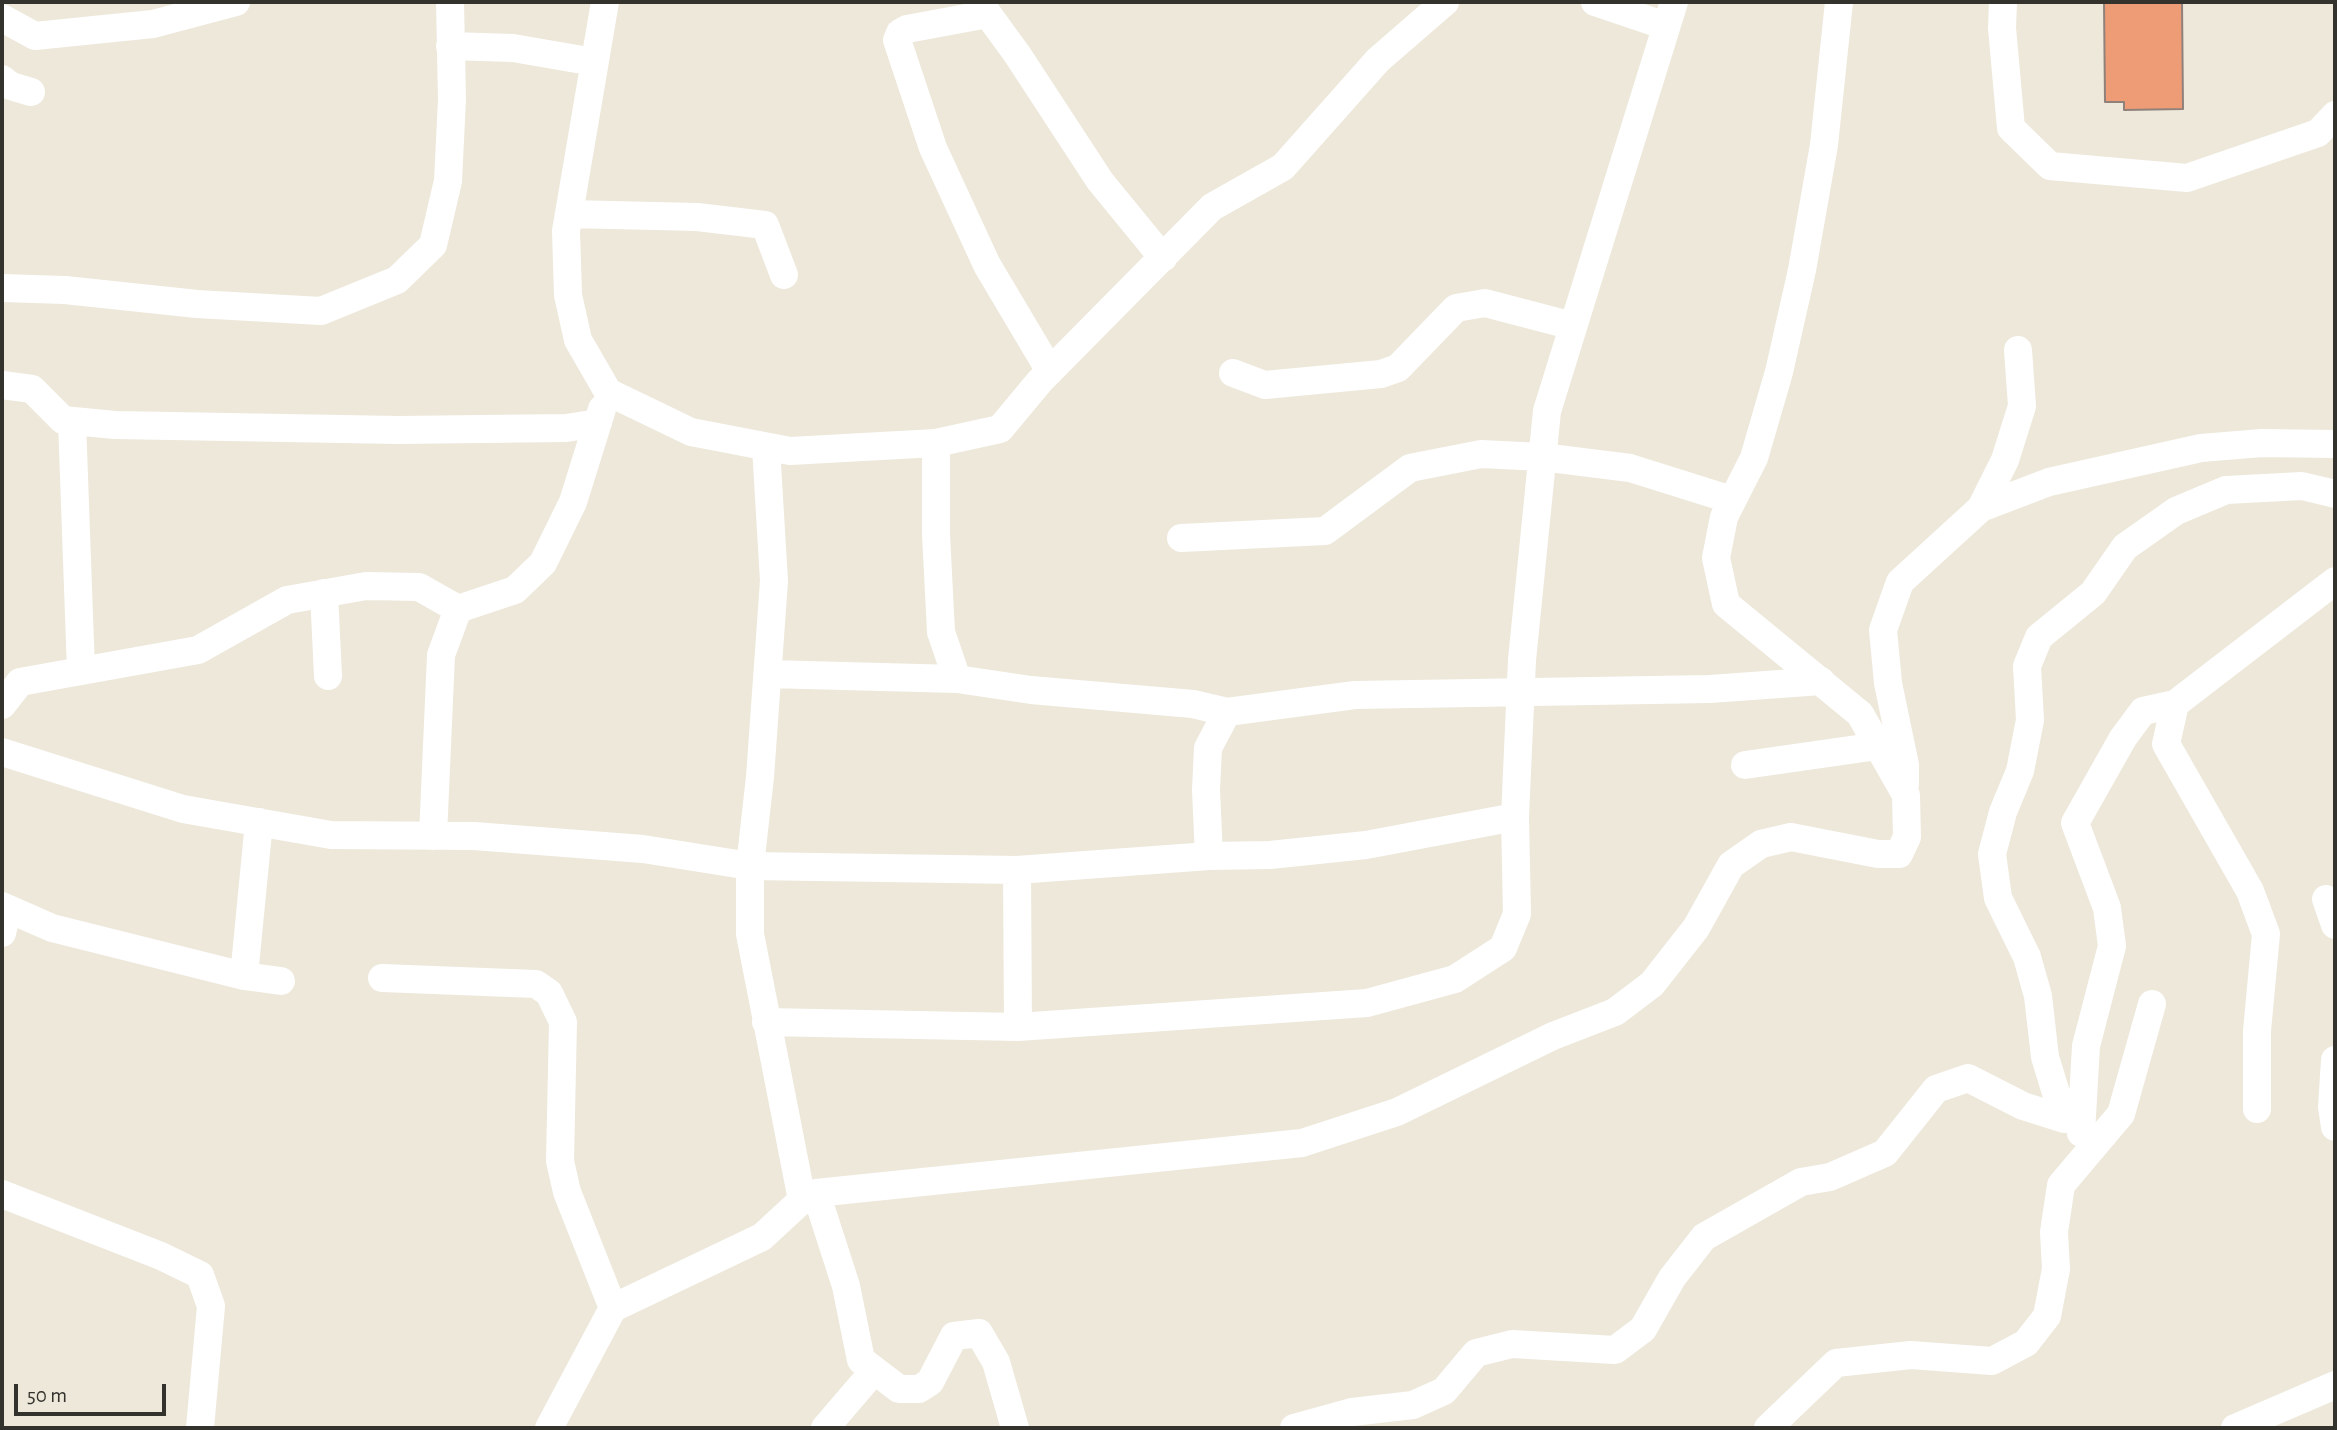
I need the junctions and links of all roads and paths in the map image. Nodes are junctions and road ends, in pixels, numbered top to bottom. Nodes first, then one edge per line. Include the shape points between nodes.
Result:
1 (236, 2) edge
2 (450, 2) edge
3 (606, 2) edge
4 (1445, 2) edge
5 (1595, 2) edge
6 (1839, 2) edge
7 (2003, 2) edge
8 (984, 8) edge
9 (1670, 14) edge
10 (2, 18) edge
11 (450, 46) junction
12 (594, 61) junction
13 (2, 79) edge
14 (32, 92) dead end
15 (2335, 115) edge
16 (569, 214) junction
17 (1163, 258) junction
18 (784, 275) dead end
19 (2, 288) edge
20 (1573, 326) junction
21 (2018, 349) dead end
22 (1050, 371) junction
23 (1233, 373) dead end
24 (2, 384) edge
25 (608, 392) junction
26 (72, 421) junction
27 (598, 422) junction
28 (936, 443) junction
29 (2335, 444) edge
30 (766, 447) junction
31 (1542, 457) junction
32 (2335, 494) edge
33 (1732, 500) junction
34 (1981, 508) junction
35 (1181, 538) dead end
36 (2335, 581) edge
37 (324, 593) junction
38 (458, 610) junction
39 (81, 671) junction
40 (768, 674) junction
41 (328, 676) dead end
42 (957, 679) junction
43 (1821, 681) junction
44 (1521, 690) junction
45 (2175, 704) junction
46 (2, 705) edge
47 (1227, 712) junction
48 (1878, 746) junction
49 (2, 752) edge
50 (1745, 765) dead end
51 (1906, 794) junction
52 (1515, 817) junction
53 (259, 822) junction
54 (433, 836) junction
55 (1209, 856) junction
56 (750, 866) junction
57 (1017, 870) junction
58 (4, 916) edge
59 (244, 976) junction
60 (382, 978) dead end
61 (281, 981) dead end
62 (2152, 1003) dead end
63 (766, 1021) junction
64 (1018, 1027) junction
65 (2335, 1060) edge
66 (2257, 1108) dead end
67 (2072, 1117) junction
68 (2335, 1126) edge
69 (2083, 1159) junction
70 (2, 1194) edge
71 (809, 1196) junction
72 (613, 1308) junction
73 (873, 1372) junction
74 (2335, 1385) edge
75 (200, 1428) edge
76 (549, 1428) edge
77 (825, 1428) edge
78 (1015, 1428) edge
79 (1294, 1428) edge
80 (1768, 1428) edge
81 (2235, 1428) edge

1 - 10 street via 153,23 35,36
2 - 11 street
3 - 12 street
4 - 17 street via 1378,60 1283,167 1213,207
5 - 9 street
6 - 33 street via 1824,145 1802,270 1754,458
7 - 15 street via 2011,128 2050,166 2187,178 2318,133
8 - 17 street via 1100,181
8 - 22 street via 907,29 897,40 933,148 981,254
9 - 20 street
11 - 12 street via 513,48
11 - 19 street via 448,181 433,245 397,280 321,311
12 - 16 street
13 - 14 street
16 - 18 street via 697,217 765,225
16 - 25 street via 568,295 578,340
17 - 22 street
20 - 23 street via 1485,303 1456,308 1398,368 1381,374 1265,385
20 - 31 street via 1547,411
21 - 34 street via 2022,406 2005,460
22 - 28 street via 1000,429
24 - 26 street via 32,389 63,419
25 - 27 street
25 - 30 street via 691,432
26 - 27 street via 398,430 566,428
26 - 39 street
27 - 38 street via 573,502 543,563 515,590
28 - 30 street via 790,451
28 - 42 street via 941,632
29 - 34 street via 2201,448 2049,482
30 - 40 street via 774,581
31 - 33 street via 1630,468
31 - 35 street via 1481,454 1410,468 1325,531
31 - 44 street
32 - 67 street via 2302,486 2226,490 2176,511 2126,547 2093,593 2039,636 2027,666 2030,720 2020,771 1992,853 1998,898 2027,957 2038,996 2045,1057
33 - 43 street via 1716,558 1726,604
34 - 51 street via 1900,582 1883,630
36 - 45 street
37 - 38 street via 366,586 419,587
37 - 39 street via 287,600 198,650
37 - 41 street
38 - 54 street via 441,656
39 - 46 street via 20,682
40 - 42 street
40 - 56 street
42 - 47 street via 1193,704
43 - 44 street via 1710,689
43 - 48 street via 1860,714
44 - 47 street via 1355,695
44 - 52 street
45 - 66 street via 2166,744 2250,891 2266,934 2257,1031
45 - 67 street via 2143,711 2075,823 2107,908 2112,946
47 - 55 street via 1208,748
48 - 50 street
48 - 51 street
49 - 53 street via 183,808
51 - 71 street via 1907,837 1899,854 1791,837 1761,844 1731,865 1696,928 1652,984 1615,1012 1553,1036 1397,1112 1302,1143
52 - 55 street via 1366,845
52 - 64 street via 1517,914 1503,948 1455,979 1367,1003
53 - 54 street via 331,835
53 - 59 street
54 - 56 street via 643,849
55 - 57 street
56 - 57 street
56 - 63 street via 750,934
57 - 64 street
58 - 59 street
59 - 61 street
60 - 72 street via 536,984 549,993 563,1022 560,1161 567,1192
62 - 69 street via 2120,1114
63 - 64 street
63 - 71 street
65 - 68 street
67 - 69 street
67 - 79 street via 2023,1105 1968,1078 1936,1089 1885,1153 1830,1177 1801,1182 1704,1237 1672,1278 1643,1329 1615,1350 1512,1344 1476,1353 1444,1391 1413,1405 1352,1412
69 - 80 street via 2061,1185 2054,1232 2056,1269 2047,1316 2026,1343 1992,1361 1911,1355 1836,1363
70 - 75 street via 200,1275 211,1306
71 - 72 street via 762,1237
71 - 73 street via 846,1286 861,1360
72 - 76 street
73 - 77 street
73 - 78 street via 900,1389 919,1389 930,1382 954,1336 979,1333 996,1362
74 - 81 street

